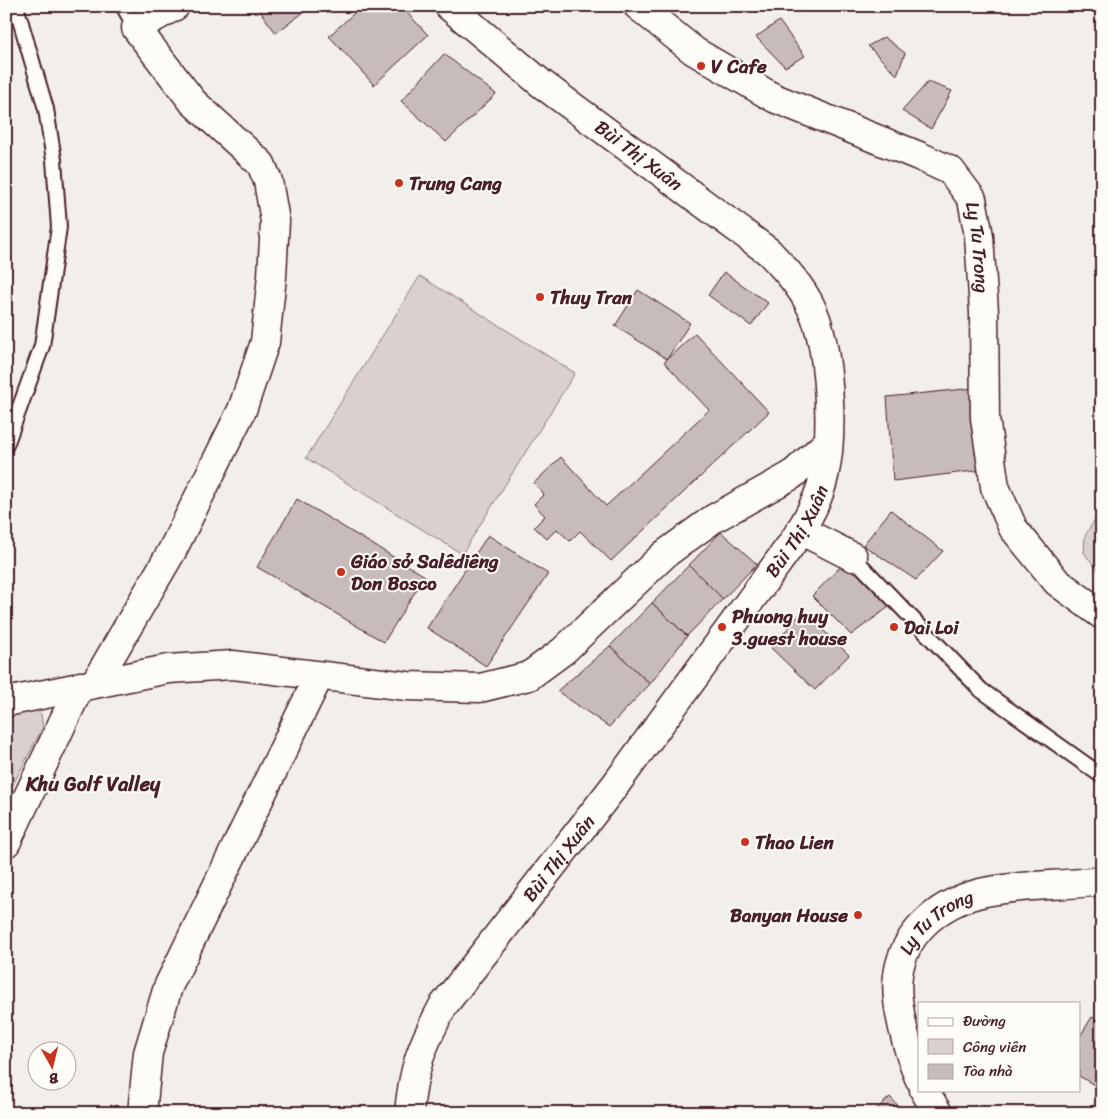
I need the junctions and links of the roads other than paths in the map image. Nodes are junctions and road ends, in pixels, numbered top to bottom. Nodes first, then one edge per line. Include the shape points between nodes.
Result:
1 (16, 6) edge
2 (174, 6) edge
3 (449, 6) edge
4 (638, 6) edge
5 (129, 17) edge
6 (828, 442) junction
7 (6, 445) edge
8 (800, 530) junction
9 (853, 557) joint
10 (1102, 615) edge
11 (320, 676) junction
12 (87, 684) junction
13 (6, 702) edge
14 (1102, 776) edge
15 (6, 842) edge
16 (1102, 881) edge
17 (918, 1076) edge
18 (925, 1092) edge
19 (142, 1113) edge
20 (409, 1113) edge
21 (938, 1113) edge

1 - 7 lane via 46,109 59,226 42,346
2 - 5 street
3 - 6 street, Bùi Thị Xuân via 542,84 769,252 792,276 811,307 823,348
4 - 10 street, Ly Tu Trong via 694,50 774,98 951,172 972,199 979,236 984,312 985,418 995,487 1013,528 1057,582
5 - 12 street via 193,102 261,164 268,181 275,222 272,276 265,342 242,410 172,551
6 - 8 street, Bùi Thị Xuân via 824,476 813,507
6 - 11 street via 792,475 713,519 664,554 563,652 529,676 480,688 407,686
8 - 9 street
8 - 20 street, Bùi Thị Xuân via 616,784 443,1006 422,1047 412,1080
9 - 14 lane via 981,690
11 - 12 street via 234,665 168,669
11 - 19 street via 168,986 148,1053
12 - 13 street
12 - 15 street
16 - 17 street, Ly Tu Trong via 984,892 949,904 921,925 906,946 898,976 900,1012 909,1054
18 - 21 street

